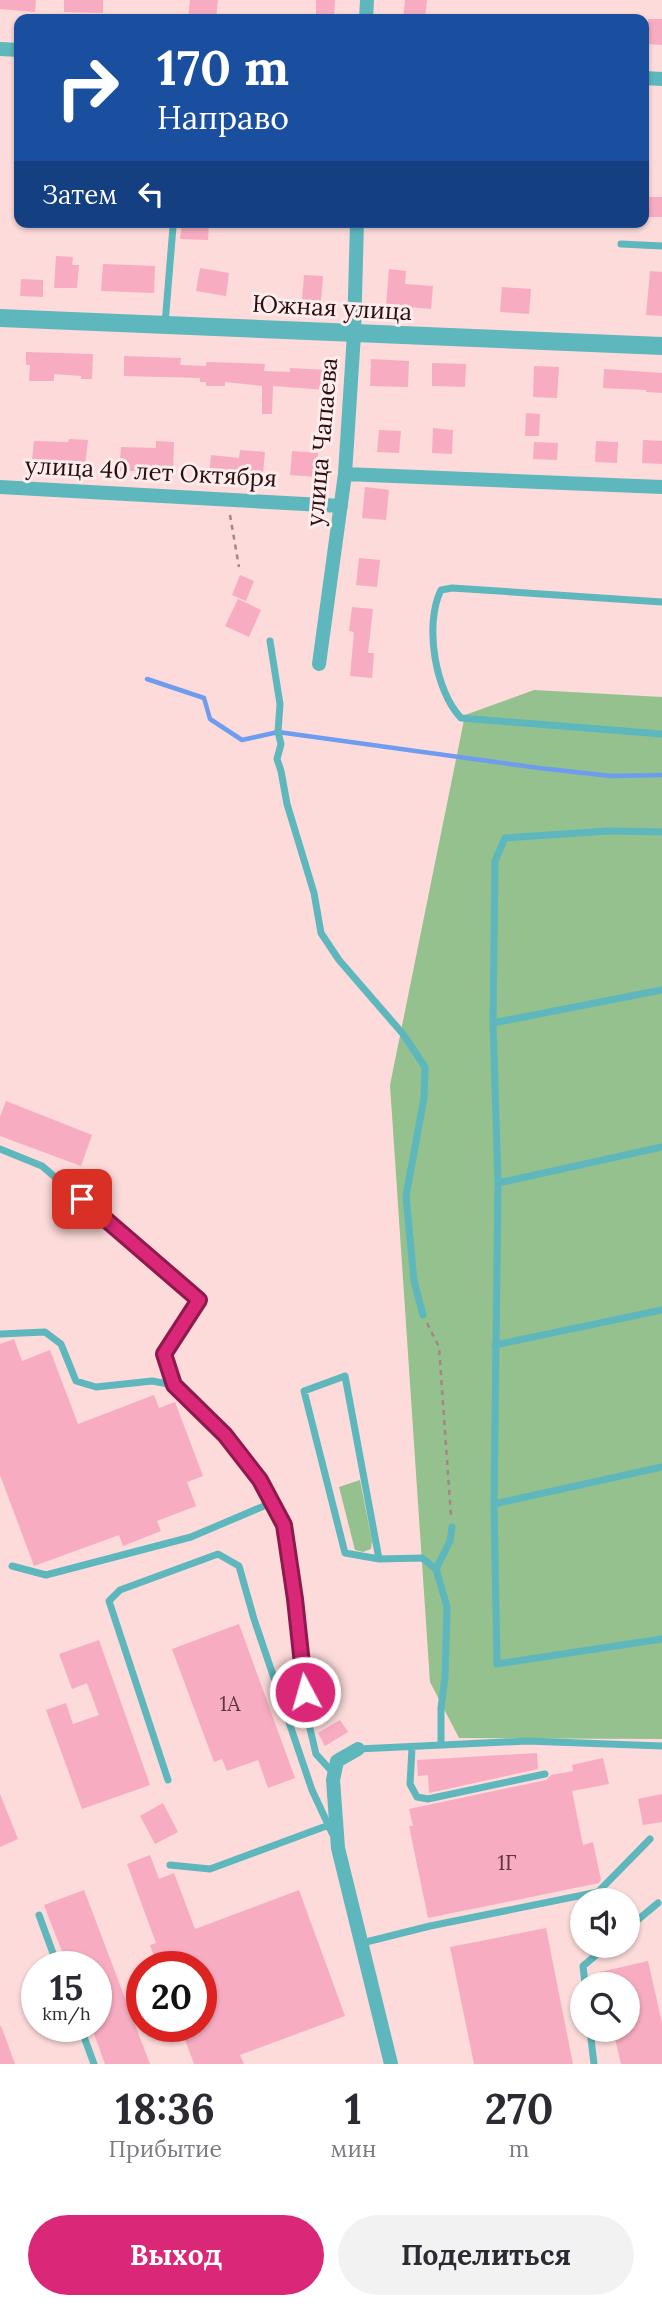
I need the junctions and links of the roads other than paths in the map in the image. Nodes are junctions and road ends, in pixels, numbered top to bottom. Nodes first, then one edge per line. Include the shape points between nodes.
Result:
1 (173, 228) edge
2 (357, 228) edge
3 (621, 244) dead end
4 (662, 246) edge
5 (0, 318) edge
6 (165, 325) junction
7 (354, 334) junction
8 (662, 346) edge
9 (345, 474) junction
10 (0, 487) edge
11 (662, 488) edge
12 (341, 506) junction
13 (662, 602) edge
14 (270, 640) dead end
15 (319, 664) dead end
16 (662, 734) edge
17 (662, 832) edge
18 (662, 990) edge
19 (493, 1023) junction
20 (662, 1147) edge
21 (0, 1149) edge
22 (498, 1182) junction
23 (662, 1310) edge
24 (423, 1315) road end
25 (0, 1334) edge
26 (495, 1345) junction
27 (174, 1385) junction
28 (662, 1467) edge
29 (271, 1503) junction
30 (494, 1504) junction
31 (452, 1527) road end
32 (379, 1559) junction
33 (12, 1566) dead end
34 (436, 1569) junction
35 (662, 1639) edge
36 (441, 1745) junction
37 (662, 1746) edge
38 (412, 1748) junction
39 (358, 1749) joint
40 (545, 1774) dead end
41 (335, 1775) junction
42 (168, 1780) dead end
43 (329, 1825) junction
44 (650, 1839) dead end
45 (338, 1848) junction
46 (170, 1865) dead end
47 (658, 1903) dead end
48 (39, 1915) dead end
49 (640, 1918) edge
50 (362, 1943) junction
51 (52, 1951) edge
52 (593, 1958) edge
53 (584, 1972) edge
54 (86, 2042) edge
55 (591, 2042) edge
56 (94, 2064) edge
57 (391, 2064) edge
58 (594, 2064) edge

1 - 6 lane
2 - 7 street, улица Чапаева
3 - 4 lane
5 - 6 street, Южная улица
6 - 7 street, Южная улица
7 - 8 street, Южная улица
7 - 9 street, улица Чапаева
9 - 11 street
9 - 12 street, улица Чапаева
10 - 12 street, улица 40 лет Октября
12 - 15 street, улица Чапаева
13 - 16 lane via 452,588 441,590 432,621 441,679 452,709 461,718
14 - 24 lane via 280,704 281,744 276,759 321,933 425,1067 424,1098 406,1196 414,1281
17 - 19 lane via 505,838 495,861
18 - 19 lane
19 - 22 lane
20 - 22 lane
21 - 27 lane via 42,1166 199,1300 164,1354
22 - 26 lane
23 - 26 lane
25 - 27 lane via 45,1332 61,1343 76,1381 96,1387 152,1381
26 - 30 lane
27 - 29 lane via 225,1435 260,1480
28 - 30 lane
29 - 33 lane via 191,1537 46,1576
29 - 41 lane via 284,1525 307,1716 316,1754
30 - 35 lane via 497,1664
31 - 34 lane
32 - 32 lane via 372,1520 345,1376 304,1391 345,1553
32 - 34 lane via 422,1558
34 - 36 lane via 447,1607
36 - 37 lane via 527,1741
36 - 38 lane
38 - 39 lane
38 - 40 lane via 410,1784 417,1797 428,1799
39 - 41 street via 337,1761
41 - 45 street
42 - 43 lane via 109,1601 120,1590 218,1554 239,1566 312,1790
43 - 45 lane
43 - 46 lane via 210,1869
44 - 50 lane via 598,1892
45 - 50 street
47 - 49 lane
48 - 51 lane
50 - 57 street
52 - 53 lane via 583,1966
54 - 56 lane
55 - 58 lane

